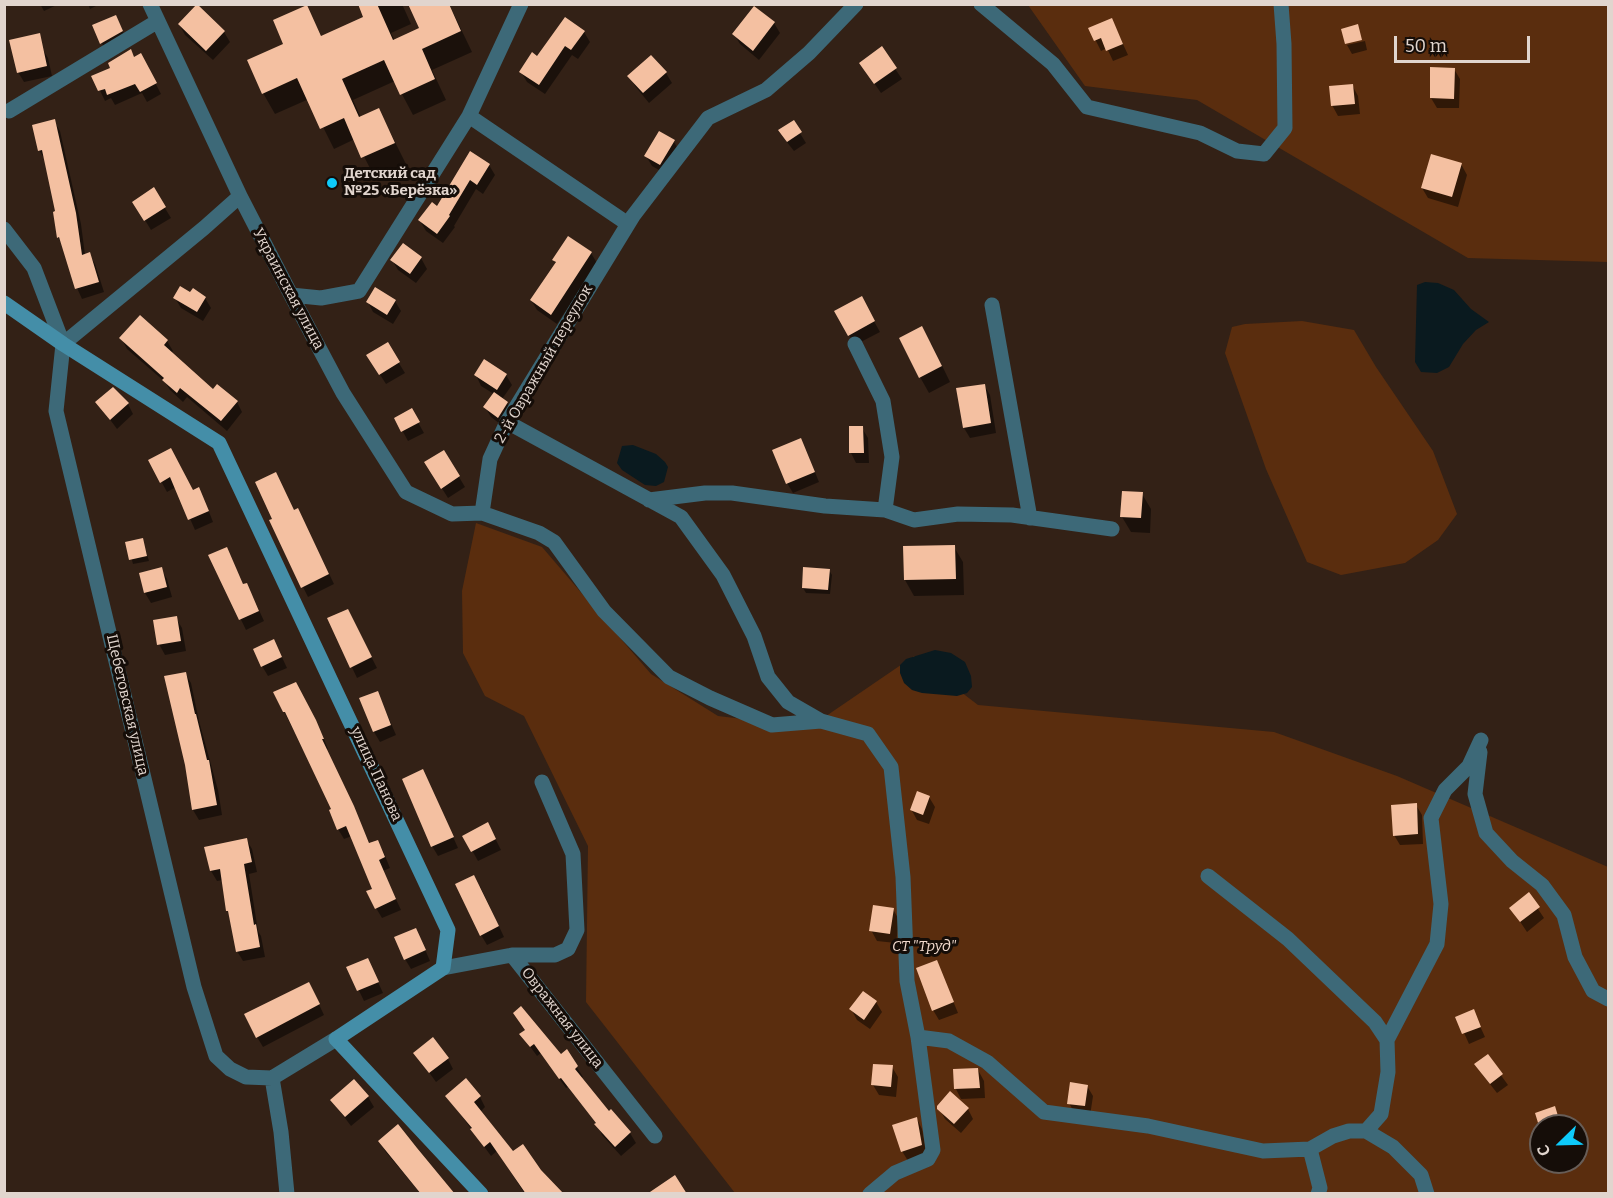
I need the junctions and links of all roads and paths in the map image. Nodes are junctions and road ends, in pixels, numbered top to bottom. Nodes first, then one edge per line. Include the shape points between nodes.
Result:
1 (150, 4) edge
2 (521, 4) edge
3 (856, 4) edge
4 (981, 4) edge
5 (1281, 4) edge
6 (158, 21) junction
7 (4, 94) edge
8 (7, 112) edge
9 (469, 116) junction
10 (240, 196) junction
11 (628, 224) junction
12 (4, 229) edge
13 (291, 295) junction
14 (4, 303) edge
15 (992, 305) dead end
16 (63, 344) junction
17 (855, 344) dead end
18 (507, 422) junction
19 (649, 500) junction
20 (885, 510) junction
21 (482, 513) junction
22 (1030, 518) junction
23 (1112, 529) dead end
24 (821, 721) junction
25 (542, 782) dead end
26 (1209, 876) dead end
27 (512, 955) junction
28 (443, 968) junction
29 (1608, 999) edge
30 (918, 1037) junction
31 (336, 1039) junction
32 (1387, 1040) junction
33 (272, 1078) junction
34 (1366, 1131) junction
35 (655, 1136) dead end
36 (1310, 1149) junction
37 (286, 1194) edge
38 (481, 1194) edge
39 (870, 1194) edge
40 (1318, 1194) edge
41 (1426, 1194) edge

1 - 6 street, Украинская улица
2 - 9 street
3 - 11 street, 2-й Овражный переулок via 766,90 708,118
4 - 5 street via 1053,64 1087,107 1200,133 1237,152 1264,154 1285,128
6 - 8 street
6 - 10 street, Украинская улица
7 - 8 street
9 - 11 street
9 - 13 street via 359,291 321,298
10 - 13 street, Украинская улица
10 - 16 street
11 - 18 street, 2-й Овражный переулок
12 - 16 street, Щебетовская улица via 34,268
13 - 21 street, Украинская улица via 343,393 406,492 452,514
14 - 16 street, улица Панова
15 - 22 street
16 - 28 street, улица Панова via 219,443 448,930
16 - 33 street, Щебетовская улица via 56,411 194,987 216,1056 246,1077
17 - 20 street via 883,401 892,457
18 - 19 street
18 - 21 street, 2-й Овражный переулок via 490,459
19 - 20 street via 732,493
19 - 24 street via 681,517 723,575 754,636 768,677 788,702
20 - 22 street via 914,520 958,514
21 - 24 street via 539,532 554,542 604,611 669,677 772,725
22 - 23 street
24 - 30 street via 868,734 891,767 903,877 907,981
25 - 27 street via 573,854 577,930 568,949 555,955
26 - 32 street via 1288,939 1375,1022
27 - 28 street, Овражная улица
27 - 35 street, Овражная улица
28 - 31 street
29 - 32 street via 1593,991 1575,957 1564,915 1548,893 1486,833 1475,794 1481,740 1469,766 1445,790 1431,818 1441,904 1437,944
30 - 36 street via 949,1041 987,1062 1044,1112 1148,1126 1263,1150
30 - 39 street via 933,1150 928,1159 895,1173
31 - 33 street
31 - 38 street
32 - 34 street via 1389,1072 1381,1114
33 - 37 street
34 - 36 street via 1333,1136
34 - 41 street via 1393,1147 1421,1175
36 - 40 street via 1320,1188

